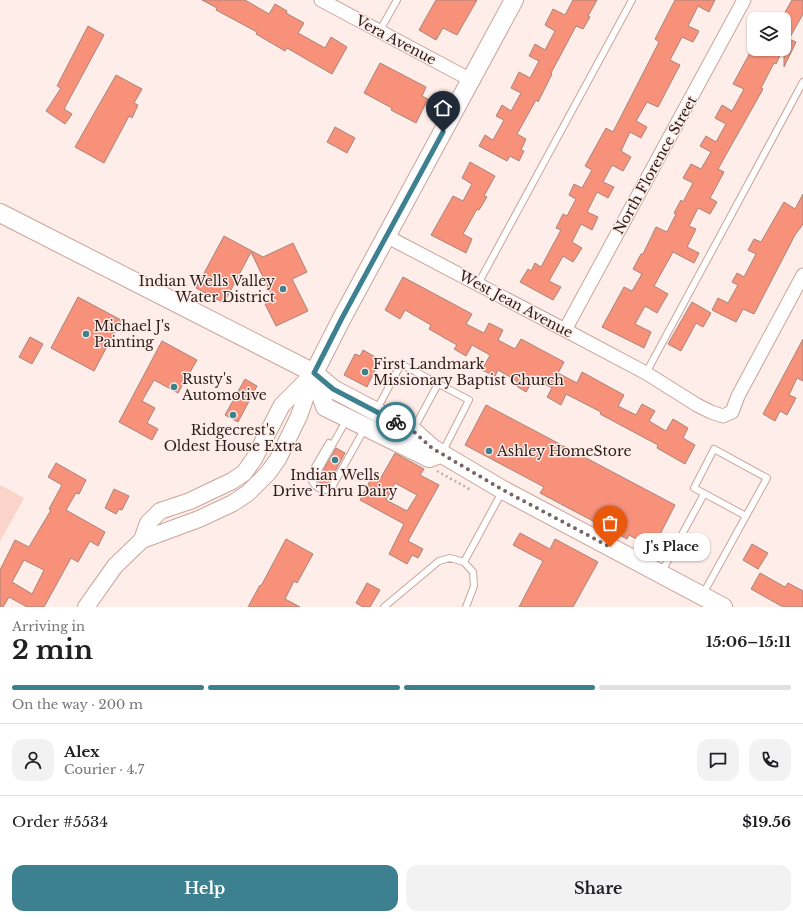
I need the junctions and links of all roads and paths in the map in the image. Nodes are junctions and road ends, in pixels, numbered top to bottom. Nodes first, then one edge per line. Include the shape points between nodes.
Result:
1 (321, 0) edge
2 (396, 0) edge
3 (514, 0) edge
4 (632, 0) edge
5 (744, 0) edge
6 (379, 32) junction
7 (471, 80) junction
8 (803, 82) edge
9 (0, 213) edge
10 (386, 236) junction
11 (803, 275) edge
12 (478, 284) junction
13 (565, 330) junction
14 (314, 373) junction
15 (646, 373) junction
16 (438, 384) junction
17 (346, 416) junction
18 (371, 419) junction
19 (413, 431) junction
20 (441, 454) junction
21 (503, 490) junction
22 (704, 494) junction
23 (746, 516) junction
24 (464, 562) junction
25 (661, 574) junction
26 (702, 596) junction
27 (86, 607) edge
28 (384, 607) edge
29 (466, 607) edge
30 (723, 607) edge

1 - 6 street, Vera Avenue
2 - 6 lane
3 - 7 main road
4 - 12 lane
5 - 13 street, North Florence Street
6 - 7 street, Vera Avenue
7 - 10 main road
8 - 15 lane
9 - 14 main road
10 - 12 street, West Jean Avenue
10 - 14 main road
11 - 15 street, West Jean Avenue via 738,396 732,412 723,416 711,412
12 - 13 street, West Jean Avenue
13 - 15 street, West Jean Avenue
14 - 17 main road via 325,407
14 - 18 main road
14 - 27 street via 299,416 268,473 234,503 142,540 115,566
16 - 18 lane via 401,364
16 - 19 lane
16 - 20 lane via 469,400
17 - 18 main road
17 - 18 lane via 312,474 312,481 320,489 330,488
18 - 19 main road
18 - 20 main road via 429,458
19 - 20 main road
20 - 21 main road
21 - 24 lane
21 - 25 main road
22 - 23 lane
22 - 23 lane via 694,488 714,449 767,478
22 - 25 lane
23 - 26 lane
24 - 28 lane via 450,558 439,561
24 - 29 lane via 473,572 474,586
25 - 26 main road
26 - 30 main road

